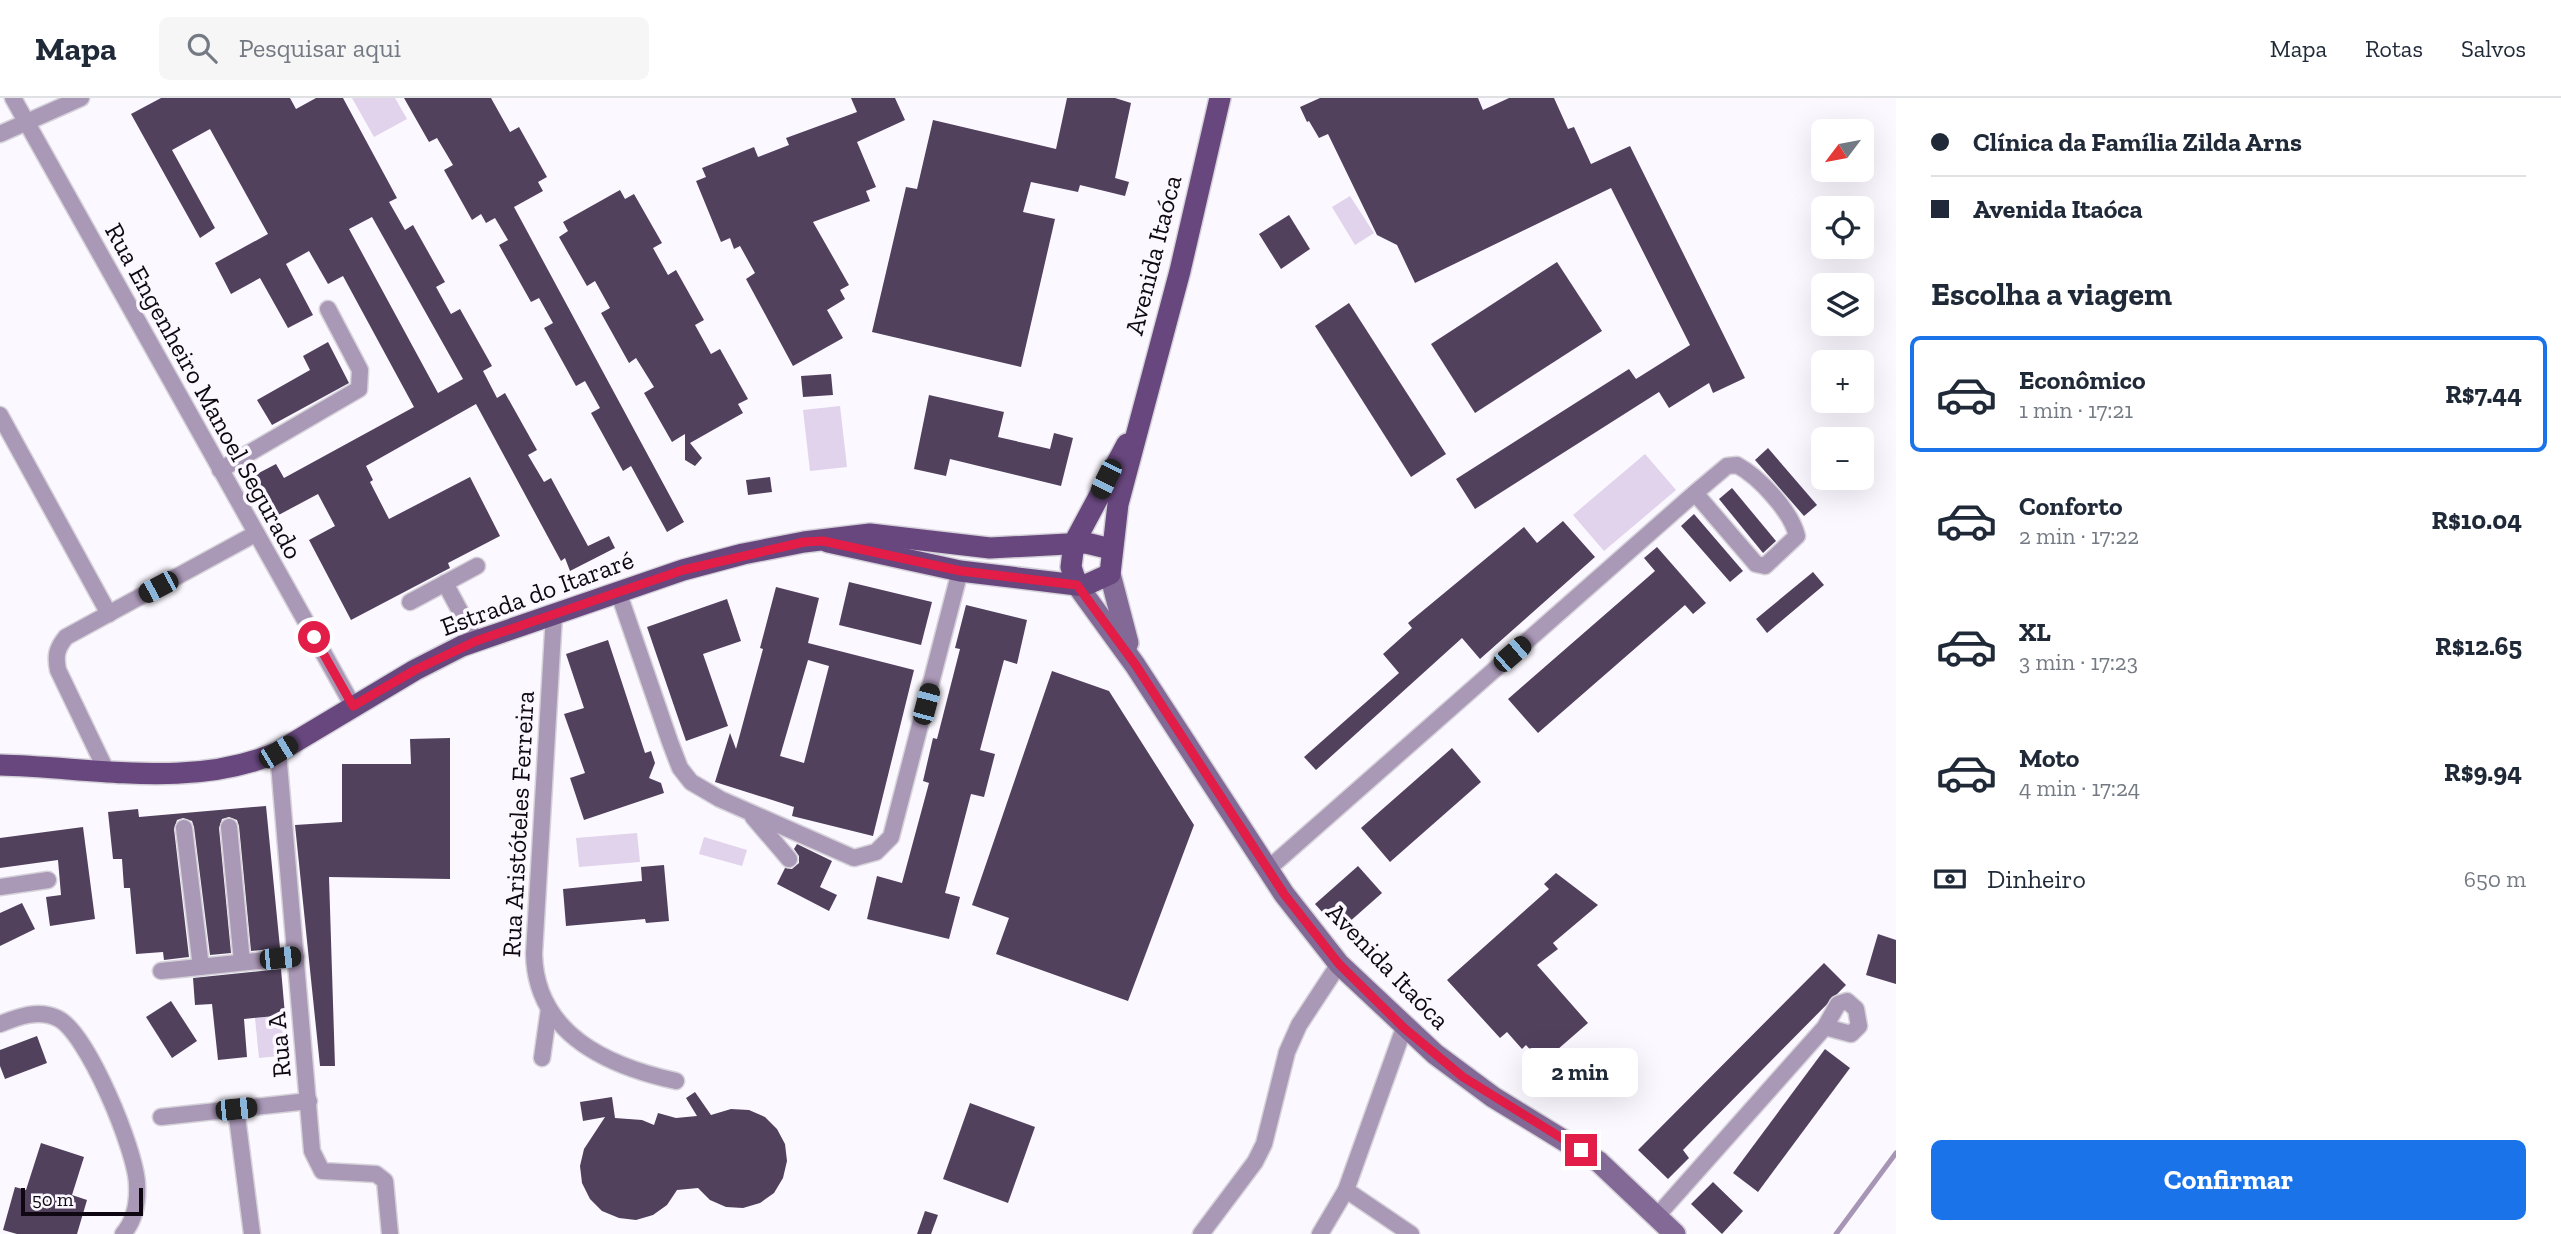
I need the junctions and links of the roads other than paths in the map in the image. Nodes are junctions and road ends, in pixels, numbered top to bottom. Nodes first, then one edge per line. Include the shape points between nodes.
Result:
1 (13, 98) edge
2 (81, 98) edge
3 (1220, 98) edge
4 (26, 120) junction
5 (0, 134) edge
6 (328, 309) dead end
7 (0, 415) edge
8 (1138, 424) junction
9 (220, 470) junction
10 (1695, 493) junction
11 (255, 534) junction
12 (823, 541) junction
13 (1074, 543) junction
14 (1111, 549) junction
15 (477, 566) dead end
16 (961, 571) junction
17 (1110, 574) junction
18 (445, 583) junction
19 (1077, 585) junction
20 (620, 594) junction
21 (410, 602) dead end
22 (109, 614) junction
23 (554, 615) junction
24 (476, 641) junction
25 (1135, 664) junction
26 (353, 706) junction
27 (278, 752) junction
28 (0, 765) edge
29 (106, 770) junction
30 (750, 812) junction
31 (229, 827) dead end
32 (184, 828) dead end
33 (789, 859) dead end
34 (1268, 869) junction
35 (48, 880) dead end
36 (0, 887) edge
37 (296, 957) junction
38 (242, 962) junction
39 (1339, 964) junction
40 (201, 967) junction
41 (161, 971) dead end
42 (549, 1009) junction
43 (0, 1024) edge
44 (1825, 1027) dead end
45 (1404, 1028) junction
46 (542, 1058) dead end
47 (677, 1081) dead end
48 (309, 1101) junction
49 (236, 1109) junction
50 (161, 1116) dead end
51 (1346, 1190) junction
52 (1657, 1216) junction
53 (123, 1234) edge
54 (252, 1234) edge
55 (390, 1234) edge
56 (1201, 1234) edge
57 (1320, 1234) edge
58 (1411, 1234) edge
59 (1675, 1234) edge

1 - 4 street, Rua Engenheiro Manoel Segurado
2 - 4 street
3 - 8 main road, Avenida Itaóca
4 - 5 street
4 - 9 street, Rua Engenheiro Manoel Segurado
6 - 9 street via 360,370 359,389
7 - 22 street
8 - 13 main road, Avenida Itaóca
8 - 14 main road, Avenida Itaóca
9 - 11 street, Rua Engenheiro Manoel Segurado
10 - 10 street via 1727,467 1737,465 1748,471 1788,516 1797,536 1765,566 1756,564
10 - 34 street
11 - 22 street
11 - 26 street, Rua Engenheiro Manoel Segurado
12 - 13 main road, Estrada do Itararé via 870,534 990,548
12 - 16 main road, Estrada do Itararé
12 - 20 main road, Estrada do Itararé via 743,554
13 - 14 main road, Estrada do Itararé
13 - 19 main road, Avenida Itaóca via 1071,567
14 - 17 main road
15 - 18 street
16 - 19 main road, Estrada do Itararé
16 - 30 street via 887,842 876,852 854,858
17 - 19 main road, Estrada do Itararé
17 - 25 main road, Avenida Itaóca
18 - 21 street
18 - 24 street
19 - 25 main road, Avenida Itaóca
20 - 23 main road, Estrada do Itararé
20 - 30 street via 680,768 698,787
22 - 29 street via 66,637 55,656
23 - 24 main road, Estrada do Itararé
23 - 42 street, Rua Aristóteles Ferreira via 534,954 539,990
24 - 26 main road, Estrada do Itararé
25 - 34 main road, Avenida Itaóca
26 - 27 main road, Estrada do Itararé
27 - 29 main road, Estrada do Itararé via 240,766 192,773
27 - 37 street, Rua A
28 - 29 main road, Estrada do Itararé
30 - 33 street
31 - 38 street
32 - 40 street
34 - 39 main road, Avenida Itaóca
35 - 36 street
37 - 38 street
37 - 48 street, Rua A
38 - 40 street
39 - 45 main road, Avenida Itaóca
39 - 56 street via 1305,1014 1287,1052 1264,1144 1255,1162
40 - 41 street
42 - 46 street
42 - 47 street, Rua Aristóteles Ferreira via 595,1053 648,1075
43 - 53 street via 21,1015 42,1014 57,1017 79,1037 135,1166 136,1208
44 - 52 street
45 - 51 street
45 - 52 main road, Avenida Itaóca via 1463,1077 1599,1162
48 - 49 street
48 - 55 street, Rua A via 314,1160 322,1171 376,1174 386,1181
49 - 50 street
49 - 54 street
51 - 57 street
51 - 58 street
52 - 59 main road, Avenida Itaóca

